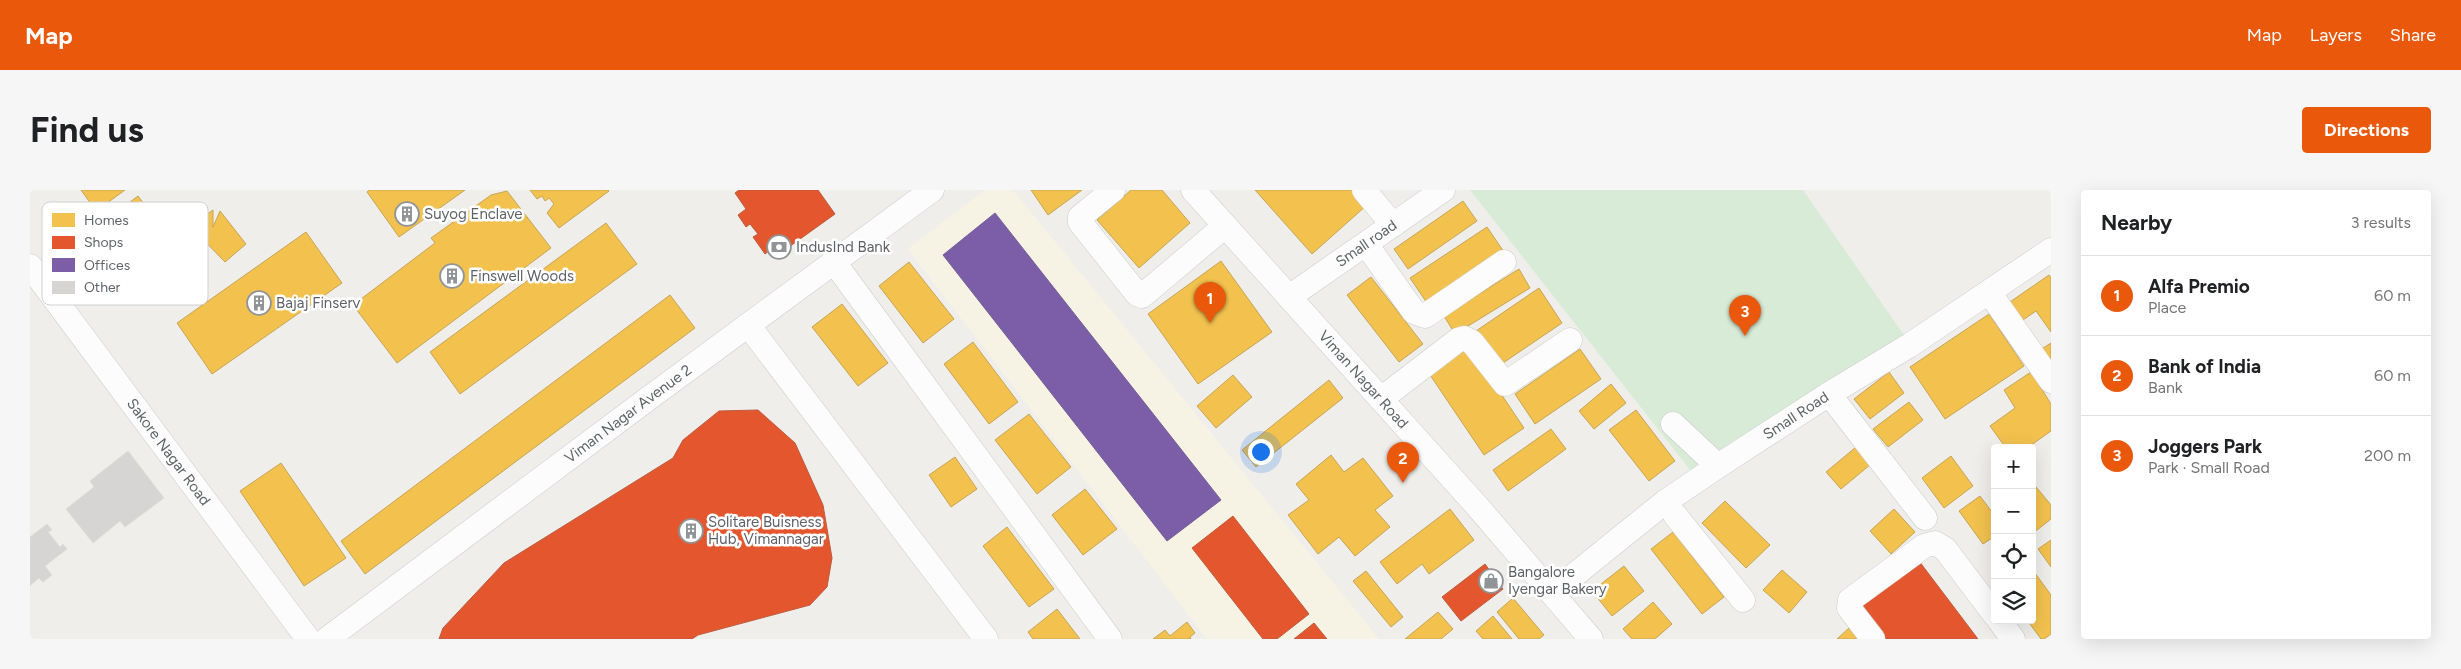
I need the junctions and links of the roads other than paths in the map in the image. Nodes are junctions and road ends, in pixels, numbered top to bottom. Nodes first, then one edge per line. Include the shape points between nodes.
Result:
1 (932, 190) edge
2 (1113, 190) edge
3 (1193, 190) edge
4 (1364, 190) edge
5 (1443, 190) edge
6 (1393, 225) junction
7 (1225, 226) junction
8 (1366, 244) junction
9 (2051, 250) edge
10 (834, 262) junction
11 (1504, 262) dead end
12 (30, 266) edge
13 (42, 282) edge
14 (1989, 292) junction
15 (1289, 297) junction
16 (59, 305) edge
17 (748, 325) junction
18 (1570, 340) dead end
19 (2051, 381) edge
20 (1829, 394) junction
21 (1381, 399) junction
22 (1673, 424) dead end
23 (1718, 466) junction
24 (1675, 515) dead end
25 (1925, 518) dead end
26 (1552, 593) junction
27 (1743, 600) dead end
28 (1991, 610) edge
29 (2002, 624) edge
30 (308, 639) edge
31 (327, 639) edge
32 (986, 639) edge
33 (1110, 639) edge
34 (1591, 639) edge
35 (1873, 639) edge
36 (2013, 639) edge

1 - 10 street, Viman Nagar Avenue 2
2 - 7 street via 1080,217 1080,222 1137,294 1142,296
3 - 7 street, Viman Nagar Road
4 - 6 street
5 - 6 street, Small road
6 - 8 street, Small road
7 - 15 street, Viman Nagar Road
8 - 11 street via 1414,312 1425,316
8 - 15 street, Small road
9 - 14 street, Small Road
10 - 17 street, Viman Nagar Avenue 2
10 - 33 street
12 - 13 street, Sakore Nagar Road
14 - 19 street
14 - 20 street, Small Road via 1910,346
15 - 21 street, Viman Nagar Road
16 - 30 street, Sakore Nagar Road
17 - 31 street, Viman Nagar Avenue 2
17 - 32 street
18 - 21 street via 1504,384 1472,342 1464,338
20 - 23 street, Small Road
20 - 25 street
21 - 26 street, Viman Nagar Road
22 - 23 street
23 - 26 street, Small Road via 1665,502
24 - 27 street
26 - 34 street, Viman Nagar Road
28 - 35 street via 1945,549 1935,544 1924,546 1850,600 1849,608
29 - 36 street

